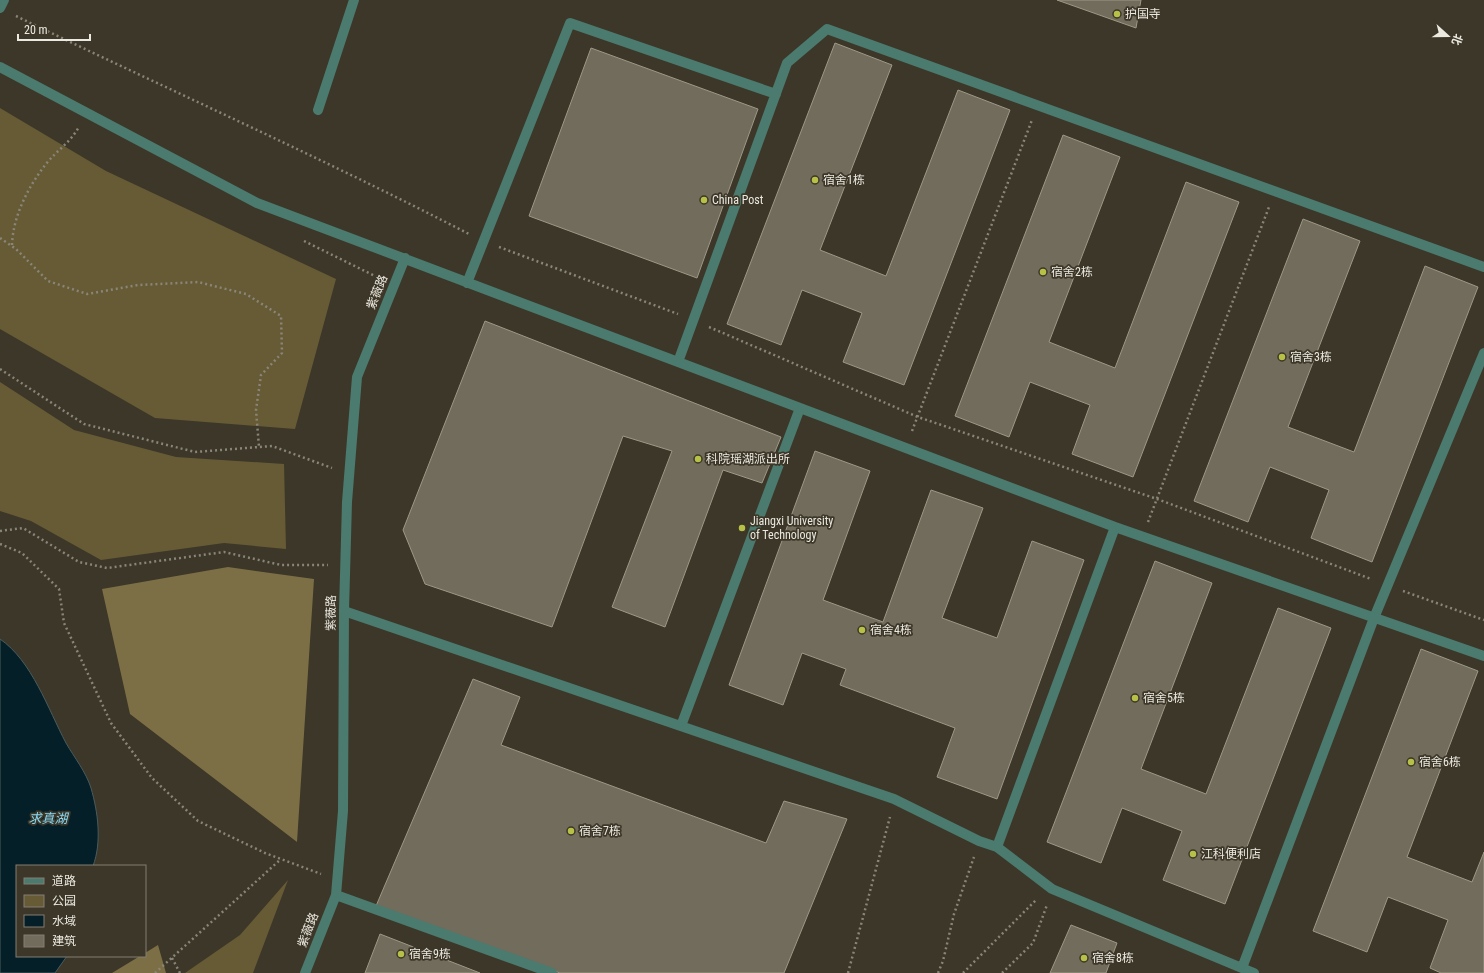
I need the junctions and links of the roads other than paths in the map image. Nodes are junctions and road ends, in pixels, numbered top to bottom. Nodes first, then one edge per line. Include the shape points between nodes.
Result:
1 (4, 0) edge
2 (354, 0) edge
3 (0, 8) edge
4 (0, 67) edge
5 (776, 94) junction
6 (318, 110) dead end
7 (405, 258) junction
8 (1484, 267) edge
9 (467, 283) junction
10 (1484, 353) edge
11 (678, 362) junction
12 (800, 408) junction
13 (1115, 527) junction
14 (344, 611) junction
15 (1374, 618) junction
16 (1484, 656) edge
17 (682, 726) junction
18 (997, 847) junction
19 (336, 895) junction
20 (1242, 968) junction
21 (305, 973) edge
22 (552, 973) edge
23 (1254, 973) edge

1 - 3 street
2 - 6 street
4 - 7 street via 257,203
5 - 8 street via 787,63 827,29
5 - 9 street via 570,23
5 - 11 street
7 - 9 street
7 - 14 street, 紫薇路 via 357,376 347,502
9 - 11 street
10 - 15 street
11 - 12 street
12 - 13 street
12 - 17 street
13 - 15 street
13 - 18 street
14 - 17 street
14 - 19 street, 紫薇路 via 342,811
15 - 16 street
15 - 20 street
17 - 18 street via 894,799 979,841
18 - 20 street via 1052,889
19 - 21 street, 紫薇路
19 - 22 street
20 - 23 street

